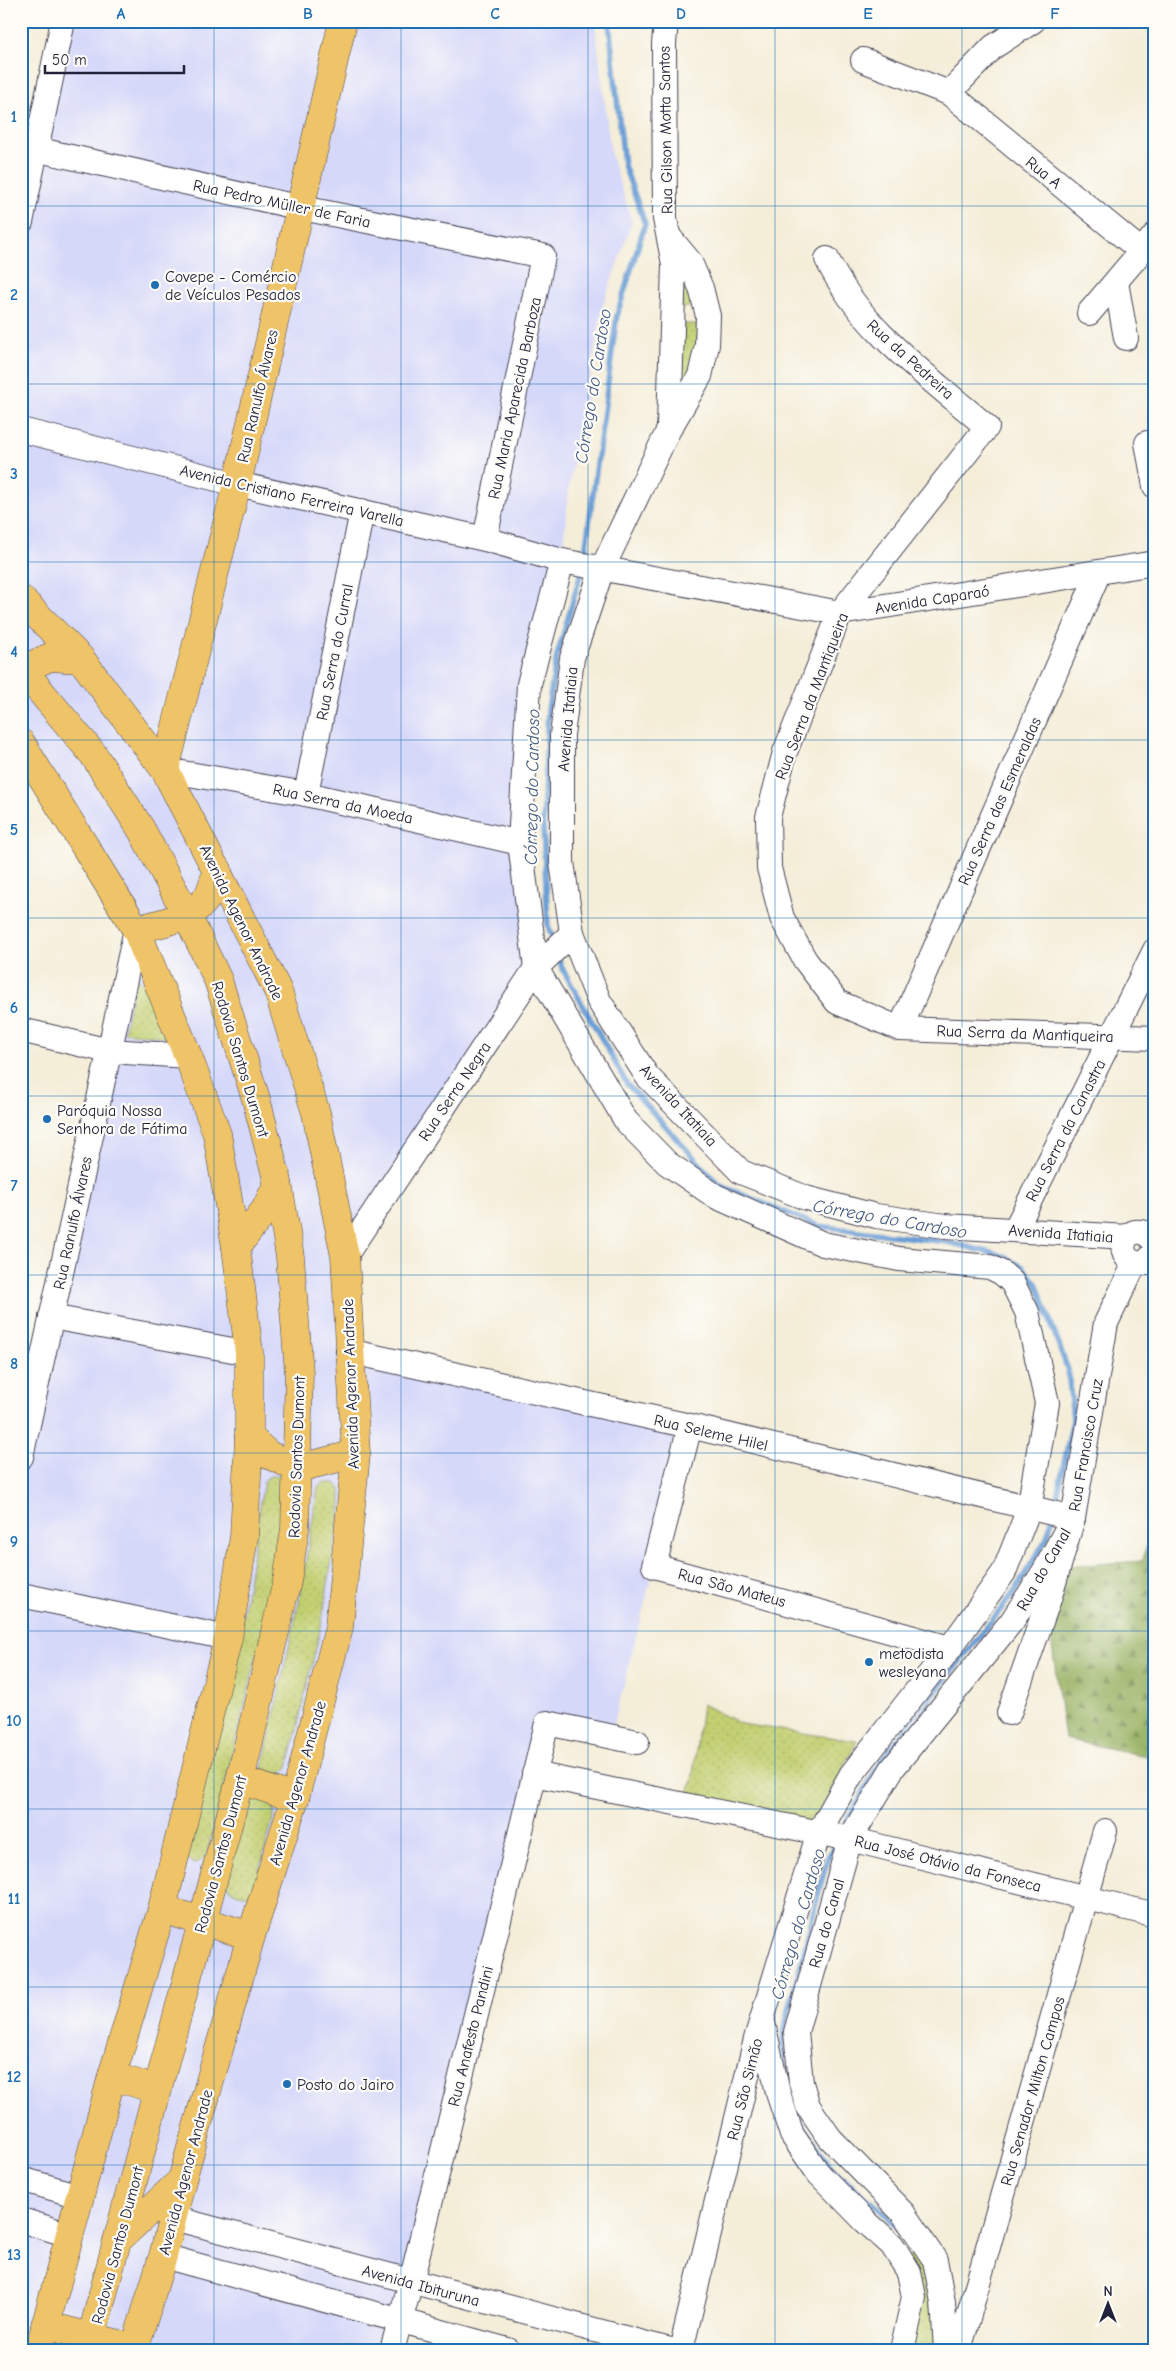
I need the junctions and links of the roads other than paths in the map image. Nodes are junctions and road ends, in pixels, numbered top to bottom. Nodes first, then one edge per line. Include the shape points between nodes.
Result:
1 (63, 21) edge
2 (343, 21) edge
3 (666, 21) edge
4 (1034, 21) edge
5 (864, 60) dead end
6 (949, 93) junction
7 (29, 148) edge
8 (302, 208) junction
9 (21, 222) edge
10 (670, 238) junction
11 (1147, 243) edge
12 (544, 256) joint
13 (827, 259) dead end
14 (1116, 282) junction
15 (1089, 313) dead end
16 (1126, 338) dead end
17 (987, 427) joint
18 (21, 430) edge
19 (668, 431) junction
20 (1147, 443) dead end
21 (237, 484) junction
22 (1155, 486) edge
23 (362, 511) junction
24 (485, 539) junction
25 (562, 560) junction
26 (1155, 564) edge
27 (602, 568) junction
28 (1098, 574) junction
29 (21, 599) edge
30 (840, 612) junction
31 (81, 659) junction
32 (22, 670) edge
33 (21, 744) edge
34 (165, 770) junction
35 (306, 794) junction
36 (520, 843) junction
37 (218, 870) junction
38 (186, 914) junction
39 (136, 929) junction
40 (572, 933) junction
41 (1155, 950) edge
42 (536, 968) junction
43 (900, 1029) junction
44 (21, 1030) edge
45 (1113, 1036) junction
46 (1155, 1038) edge
47 (109, 1050) junction
48 (188, 1056) junction
49 (278, 1183) junction
50 (1015, 1230) junction
51 (236, 1247) junction
52 (1150, 1249) edge
53 (345, 1256) junction
54 (51, 1317) junction
55 (348, 1351) junction
56 (249, 1353) junction
57 (690, 1426) junction
58 (249, 1437) junction
59 (356, 1454) junction
60 (21, 1457) edge
61 (298, 1468) junction
62 (1029, 1509) junction
63 (1072, 1518) junction
64 (21, 1595) edge
65 (228, 1638) junction
66 (950, 1648) junction
67 (1009, 1713) dead end
68 (638, 1742) dead end
69 (534, 1774) junction
70 (240, 1780) junction
71 (295, 1798) junction
72 (819, 1832) junction
73 (1105, 1832) dead end
74 (850, 1839) junction
75 (1087, 1897) junction
76 (162, 1909) junction
77 (1155, 1915) edge
78 (201, 1922) junction
79 (251, 1936) junction
80 (762, 2018) junction
81 (112, 2076) junction
82 (158, 2090) junction
83 (21, 2179) edge
84 (182, 2180) junction
85 (79, 2196) junction
86 (172, 2218) junction
87 (21, 2220) edge
88 (69, 2235) junction
89 (120, 2238) junction
90 (163, 2256) junction
91 (410, 2282) junction
92 (400, 2322) junction
93 (42, 2337) edge
94 (90, 2344) edge
95 (134, 2349) edge
96 (392, 2350) edge
97 (508, 2350) edge
98 (670, 2350) edge
99 (681, 2350) edge
100 (902, 2350) edge
101 (946, 2350) edge
102 (958, 2350) edge

1 - 7 street
2 - 8 main road, Rua Ranulfo Álvares
3 - 10 street, Rua Gilson Motta Santos via 665,219
4 - 6 street via 994,47
5 - 6 street, Rua A
6 - 11 street, Rua A
7 - 8 street, Rua Pedro Müller de Faria
7 - 9 street
8 - 12 street, Rua Pedro Müller de Faria
8 - 21 main road, Rua Ranulfo Álvares
10 - 19 street, Rua Gilson Motta Santos via 674,264
10 - 19 street, Rua Gilson Motta Santos via 690,262 708,316 700,376
11 - 14 street
12 - 24 street, Rua Maria Aparecida Barboza
13 - 17 street, Rua da Pedreira via 852,302 884,339
14 - 15 street
14 - 16 street
17 - 30 street, Rua Serra da Mantiqueira
18 - 21 street, Avenida Cristiano Ferreira Varella
19 - 27 street, Rua Gilson Motta Santos
20 - 22 street
21 - 23 street, Avenida Cristiano Ferreira Varella
21 - 34 main road, Rua Ranulfo Álvares
23 - 24 street, Avenida Cristiano Ferreira Varella
23 - 35 street, Rua Serra do Curral
24 - 25 street, Avenida Cristiano Ferreira Varella
25 - 27 street, Avenida Caparaó
25 - 36 street via 528,684
26 - 28 street, Avenida Caparaó
27 - 30 street, Avenida Caparaó
27 - 40 street, Avenida Itatiaia via 572,658 562,735 562,862
28 - 30 street, Avenida Caparaó
28 - 43 street, Rua Serra das Esmeraldas
29 - 31 main road, Avenida Agenor Andrade
30 - 43 street, Rua Serra da Mantiqueira via 785,752 768,817 769,868 782,918 805,960 836,1002
31 - 32 main road via 50,657
31 - 34 main road, Avenida Agenor Andrade
32 - 38 main road, Rodovia Santos Dumont via 93,754 142,829
33 - 39 main road
34 - 35 street, Rua Serra da Moeda
34 - 37 main road, Avenida Agenor Andrade
35 - 36 street, Rua Serra da Moeda
36 - 42 street
37 - 38 main road via 207,898
37 - 53 main road, Avenida Agenor Andrade via 278,990 316,1113
38 - 39 main road via 160,925
38 - 49 main road, Rodovia Santos Dumont via 218,980 256,1099
39 - 47 street, Rua Ranulfo Álvares
39 - 48 main road
40 - 42 street, Rua Serra Negra
40 - 50 street, Avenida Itatiaia via 598,1001 647,1076 741,1172 806,1198 876,1216 946,1226
41 - 45 street, Rua Serra da Canastra
42 - 53 street, Rua Serra Negra
42 - 62 street, Rua do Canal via 626,1121 667,1163 715,1196 823,1244 899,1259 990,1267 1012,1282 1027,1312 1047,1403
43 - 45 street, Rua Serra da Mantiqueira
44 - 47 street
45 - 46 street, Rua Serra da Mantiqueira
45 - 50 street, Rua Serra da Canastra
47 - 48 street
47 - 54 street, Rua Ranulfo Álvares
48 - 51 main road via 217,1134
49 - 51 main road via 265,1210
49 - 61 main road, Rodovia Santos Dumont via 290,1257 299,1374
50 - 52 street, Avenida Itatiaia via 1127,1237 1141,1231
51 - 56 main road
52 - 63 street, Rua Francisco Cruz via 1106,1323
53 - 55 main road, Avenida Agenor Andrade
54 - 56 street
54 - 60 street, Rua Ranulfo Álvares
55 - 57 street, Rua Seleme Hilel
55 - 59 main road, Avenida Agenor Andrade
56 - 58 main road
57 - 62 street, Rua Seleme Hilel
57 - 66 street, Rua São Mateus via 654,1566
58 - 61 main road via 269,1455
58 - 65 main road via 244,1537
59 - 61 main road
59 - 71 main road, Avenida Agenor Andrade via 338,1627
61 - 70 main road, Rodovia Santos Dumont via 296,1529 287,1581
62 - 63 street, Rua Seleme Hilel
62 - 66 street, Rua do Canal via 1004,1572
63 - 67 street, Rua Francisco Cruz via 1050,1596
63 - 74 street, Rua do Canal via 1045,1570 1012,1621 892,1769
64 - 65 street
65 - 76 main road
66 - 72 street, Rua do Canal via 851,1775
68 - 69 street, Rua Anafesto Pandini via 547,1723
69 - 72 street, Rua José Otávio da Fonseca
69 - 91 street, Rua Anafesto Pandini
70 - 71 main road
70 - 78 main road, Rodovia Santos Dumont
71 - 79 main road, Avenida Agenor Andrade
72 - 74 street, Rua José Otávio da Fonseca
72 - 80 street, Rua São Simão
73 - 75 street, Rua Senador Milton Campos
74 - 75 street, Rua José Otávio da Fonseca
74 - 101 street, Rua do Canal via 796,2032 801,2083 808,2106 830,2138 903,2214 935,2260 943,2302
75 - 77 street, Rua José Otávio da Fonseca
75 - 102 street, Rua Senador Milton Campos
76 - 78 main road
76 - 81 main road
78 - 79 main road
78 - 82 main road, Rodovia Santos Dumont
79 - 84 main road, Avenida Agenor Andrade
80 - 99 street, Rua São Simão
80 - 100 street via 778,2093 792,2135 819,2174 865,2222 892,2244 909,2272 914,2298
81 - 82 main road
81 - 85 main road
82 - 89 main road, Rodovia Santos Dumont
83 - 85 street
84 - 86 main road, Avenida Agenor Andrade
84 - 89 main road
85 - 88 main road
86 - 90 main road, Avenida Agenor Andrade
86 - 91 street, Avenida Ibituruna
87 - 88 street
88 - 93 main road
89 - 94 main road, Rodovia Santos Dumont
90 - 92 street
90 - 95 main road, Avenida Agenor Andrade
91 - 92 street, Rua Anafesto Pandini
91 - 98 street, Avenida Ibituruna
92 - 96 street, Rua Anafesto Pandini
92 - 97 street
93 - 94 main road
94 - 95 main road

